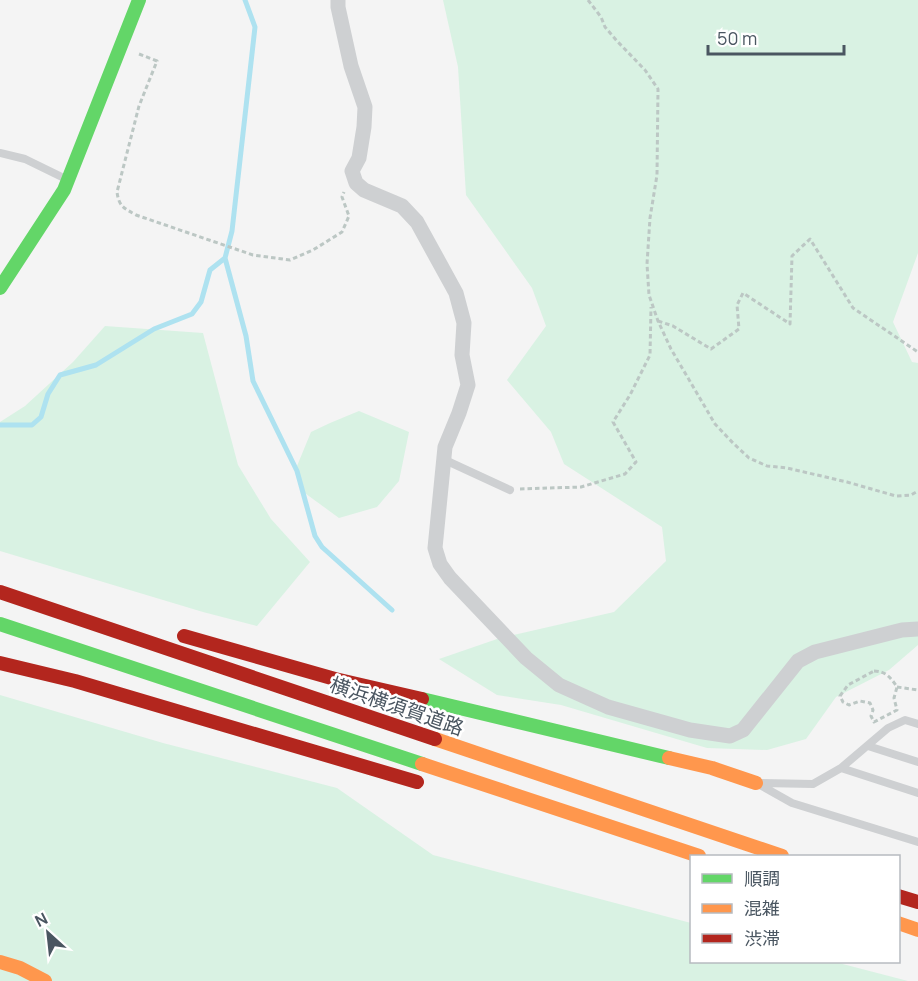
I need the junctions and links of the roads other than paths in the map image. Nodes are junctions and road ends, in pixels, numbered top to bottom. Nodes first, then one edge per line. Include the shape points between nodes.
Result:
1 (139, 0) edge
2 (338, 0) edge
3 (0, 153) edge
4 (68, 181) junction
5 (0, 288) edge
6 (445, 460) junction
7 (510, 490) road end
8 (0, 586) edge
9 (0, 592) edge
10 (107, 614) dead end
11 (0, 624) edge
12 (918, 629) edge
13 (174, 633) dead end
14 (0, 663) edge
15 (918, 724) edge
16 (868, 746) junction
17 (918, 762) edge
18 (841, 768) junction
19 (756, 783) junction
20 (427, 785) dead end
21 (918, 793) edge
22 (529, 814) dead end
23 (918, 842) edge
24 (675, 849) junction
25 (696, 855) edge
26 (779, 855) edge
27 (900, 897) edge
28 (918, 902) edge
29 (900, 924) edge
30 (918, 930) edge
31 (0, 962) edge
32 (45, 981) edge

1 - 4 main road
2 - 6 street via 351,66 365,107 358,158 352,171 356,183 402,206 417,222 456,293 464,323 462,355 468,385
3 - 4 lane via 25,159
4 - 5 main road
6 - 7 lane
6 - 12 street via 435,548 440,564 526,658 559,685 608,707 690,730 730,736 743,730 798,661 815,651
8 - 10 main road
9 - 26 main road, 横浜横須賀道路
11 - 24 main road
13 - 19 main road via 335,678 712,768
14 - 20 main road via 75,681
15 - 16 lane via 905,720 888,728
16 - 17 lane
16 - 18 lane
18 - 19 lane via 813,784
18 - 21 lane
19 - 23 lane via 792,803
22 - 24 main road
24 - 25 main road
27 - 28 main road
29 - 30 main road
31 - 32 main road

